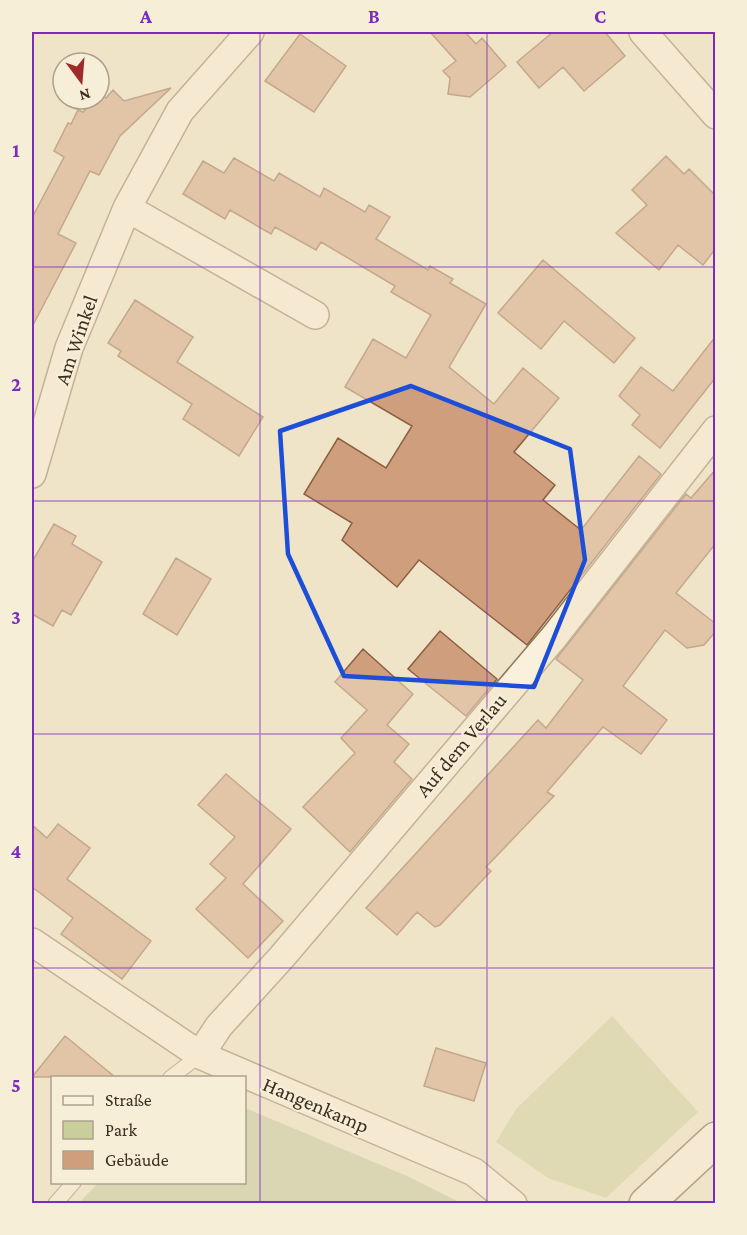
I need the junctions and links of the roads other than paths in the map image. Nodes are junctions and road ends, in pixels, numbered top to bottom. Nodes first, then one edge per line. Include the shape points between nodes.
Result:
1 (250, 32) edge
2 (643, 32) edge
3 (716, 115) edge
4 (127, 208) junction
5 (315, 315) dead end
6 (716, 430) edge
7 (32, 474) edge
8 (32, 942) edge
9 (200, 1055) junction
10 (171, 1076) edge
11 (714, 1143) edge
12 (72, 1184) edge
13 (55, 1203) edge
14 (513, 1203) edge
15 (646, 1203) edge

1 - 4 street, Am Winkel via 180,111
2 - 3 street
4 - 5 street
4 - 7 street, Am Winkel via 69,348
6 - 9 street, Auf dem Verlau via 554,637 219,1026
8 - 9 street, Hangenkamp
9 - 10 lane
9 - 14 street, Hangenkamp via 474,1172
11 - 15 main road
12 - 13 lane

